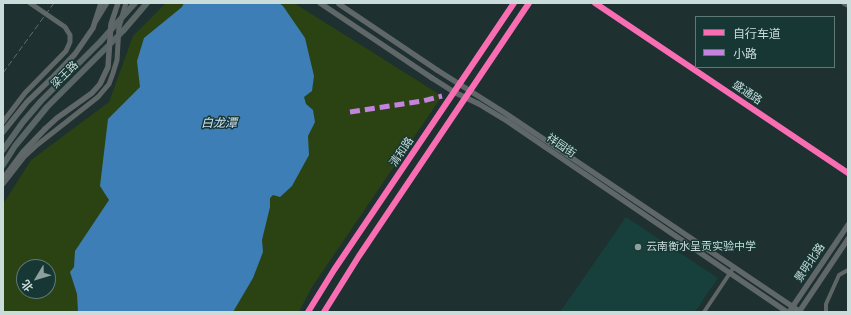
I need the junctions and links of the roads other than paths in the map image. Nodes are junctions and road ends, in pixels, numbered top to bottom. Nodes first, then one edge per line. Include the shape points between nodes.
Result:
1 (30, 3) edge
2 (101, 3) edge
3 (107, 3) edge
4 (118, 3) edge
5 (126, 3) edge
6 (135, 3) edge
7 (147, 3) edge
8 (320, 3) edge
9 (338, 3) edge
10 (514, 3) edge
11 (529, 3) edge
12 (596, 3) edge
13 (844, 3) edge
14 (848, 6) edge
15 (93, 28) junction
16 (459, 84) junction
17 (470, 91) junction
18 (454, 92) junction
19 (466, 98) junction
20 (3, 122) edge
21 (3, 132) edge
22 (3, 150) edge
23 (3, 165) edge
24 (848, 173) edge
25 (3, 179) edge
26 (3, 184) edge
27 (848, 225) edge
28 (848, 239) edge
29 (734, 267) junction
30 (848, 270) edge
31 (731, 272) junction
32 (790, 310) edge
33 (308, 312) edge
34 (324, 312) edge
35 (704, 312) edge
36 (799, 312) edge
37 (826, 312) edge

1 - 20 street via 65,27 70,38 68,49 25,93
2 - 15 main road, 梁王路
3 - 15 street
4 - 25 main road, bridge via 111,24 108,67 100,84 45,129 23,152
5 - 26 street via 119,27 117,60 109,84 98,97 49,134 24,158
6 - 22 main road, 梁王路 via 58,83 23,122
7 - 23 main road, 梁王路 via 30,127
8 - 18 main road, 祥园街, bridge
9 - 16 main road, 祥园街, bridge
10 - 16 main road, 清和路
11 - 17 main road, 清和路
12 - 24 street, 盛通路
13 - 14 main road
15 - 21 main road, 梁王路 via 75,54 27,102
16 - 17 main road, 祥园街
16 - 18 main road, 清和路
17 - 19 main road, 清和路
17 - 29 main road, 祥园街
18 - 19 main road, 祥园街
18 - 33 main road, 清和路
19 - 31 main road, 祥园街 via 507,121
19 - 34 main road, 清和路
27 - 32 main road, 景明北路
28 - 36 main road, 景明北路
29 - 31 street
29 - 32 main road, 祥园街
30 - 37 street via 839,276 826,304
31 - 32 main road, 祥园街
31 - 35 street
32 - 36 main road, 祥园街

